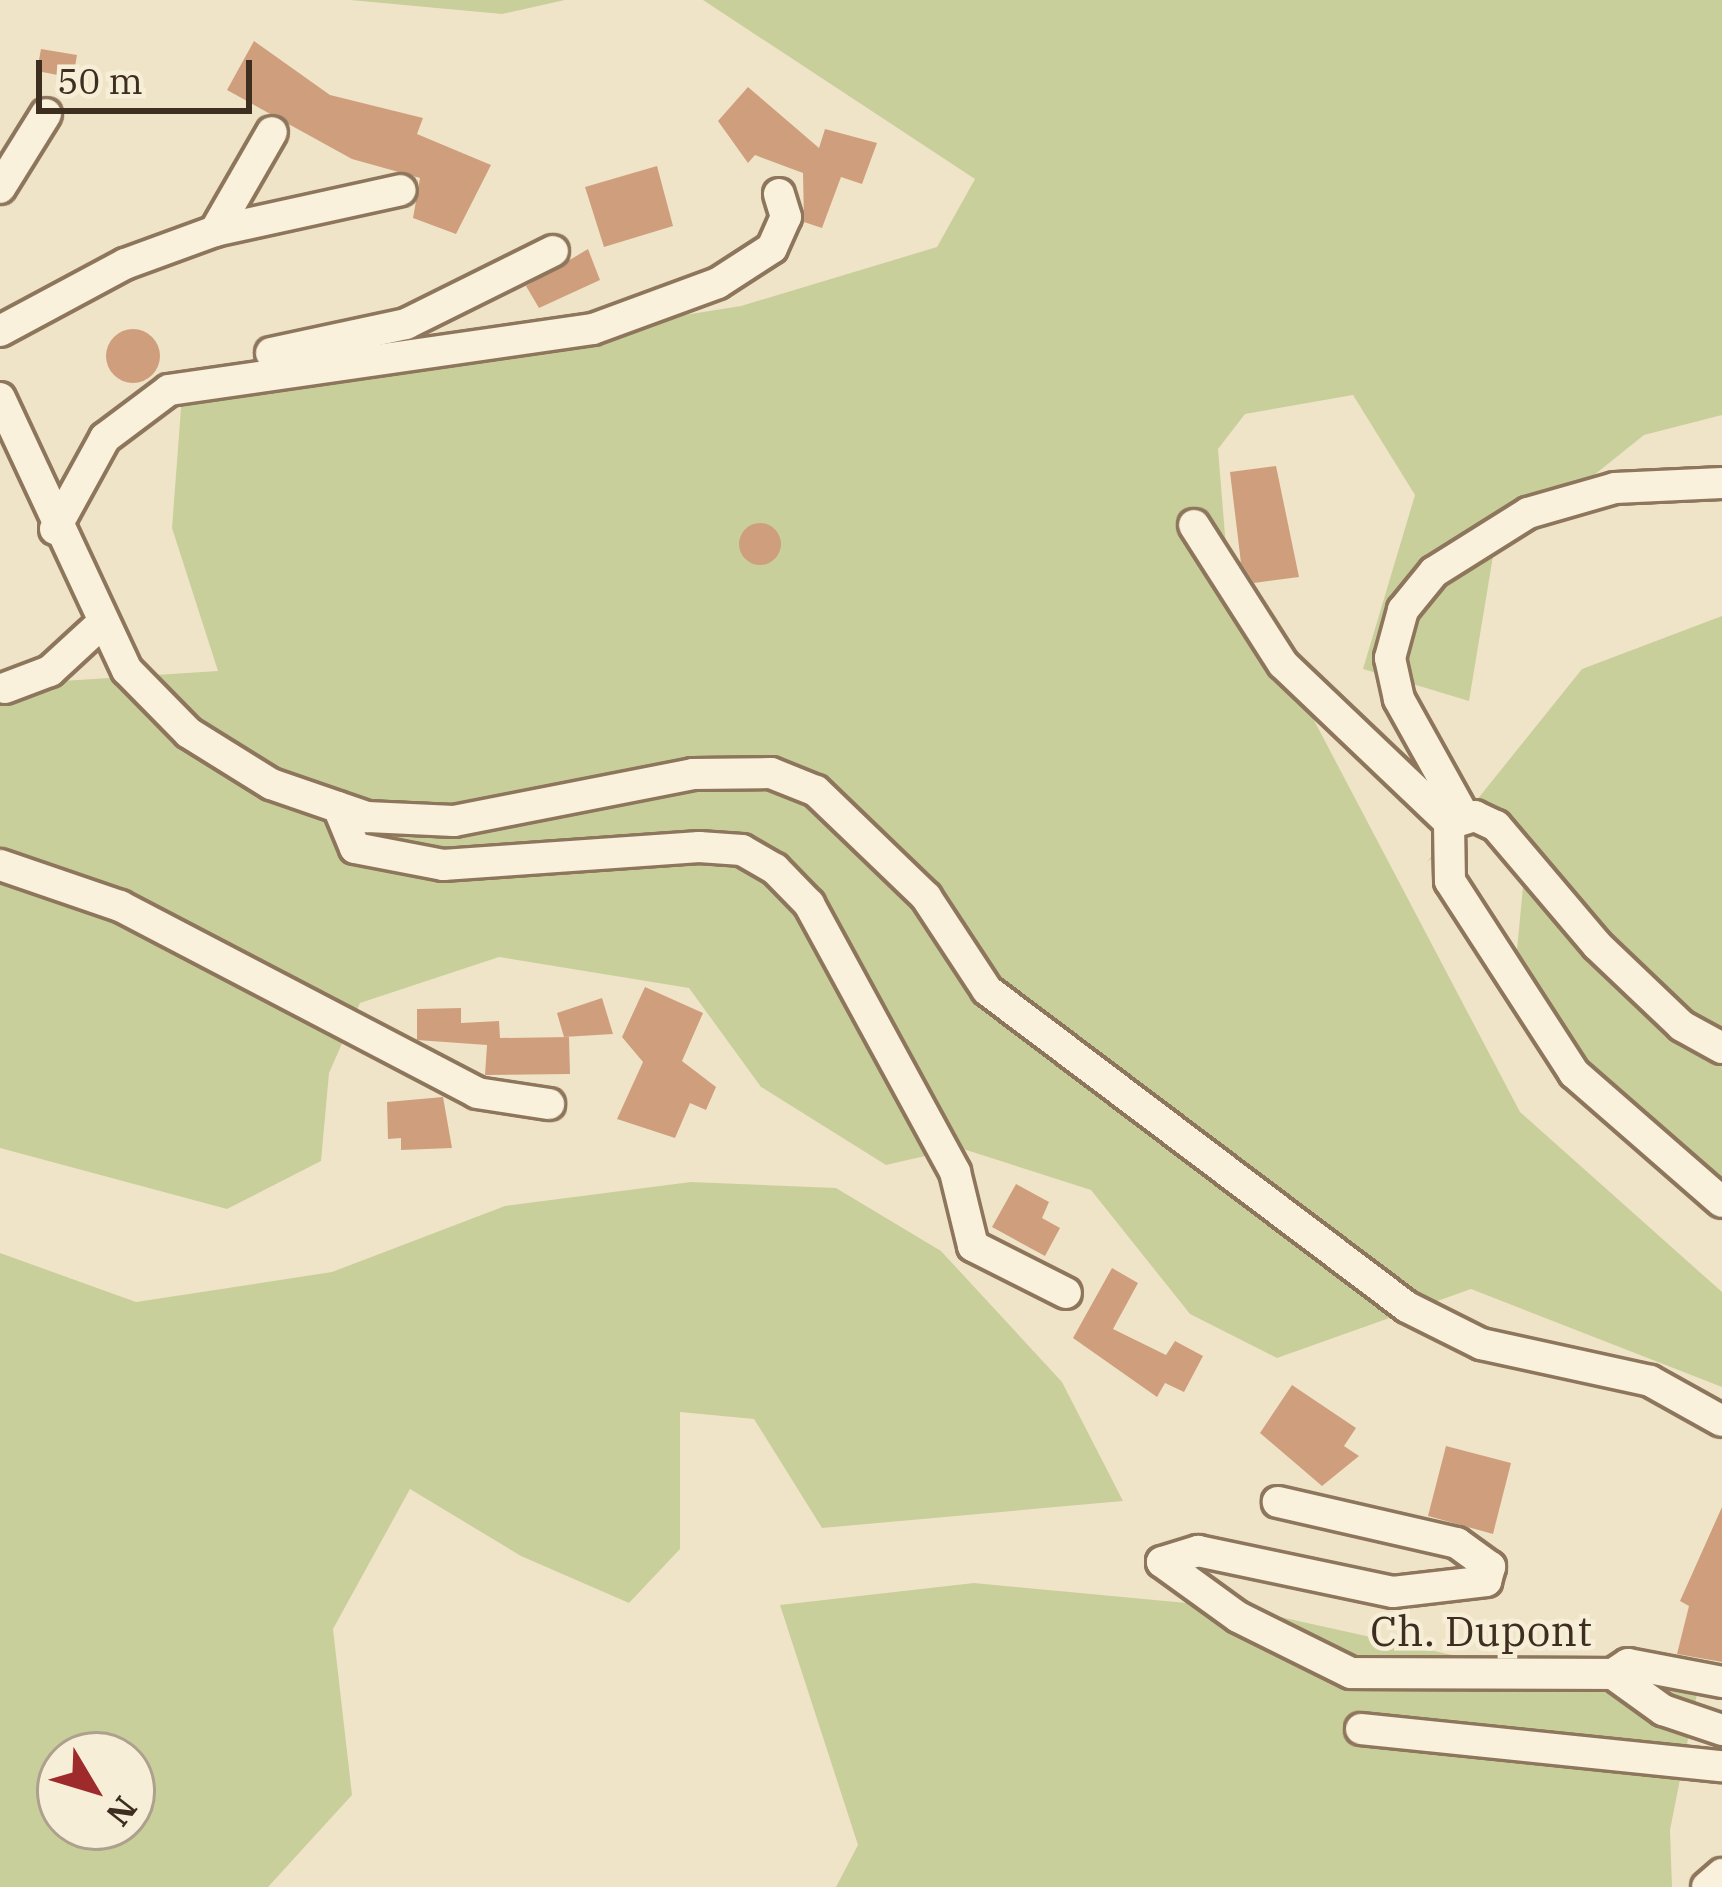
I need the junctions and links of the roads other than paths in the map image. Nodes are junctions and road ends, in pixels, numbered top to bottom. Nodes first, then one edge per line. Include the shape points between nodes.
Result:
1 (46, 115) dead end
2 (272, 131) dead end
3 (0, 188) edge
4 (401, 190) dead end
5 (779, 194) dead end
6 (214, 231) junction
7 (553, 251) dead end
8 (0, 331) edge
9 (170, 390) junction
10 (0, 398) edge
11 (105, 438) junction
12 (37, 482) junction
13 (1722, 483) edge
14 (1194, 525) dead end
15 (55, 529) junction
16 (100, 625) junction
17 (4, 688) dead end
18 (338, 807) junction
19 (1457, 820) junction
20 (0, 865) edge
21 (1722, 1048) edge
22 (549, 1104) dead end
23 (1722, 1202) edge
24 (1066, 1293) dead end
25 (1722, 1421) edge
26 (1278, 1502) dead end
27 (1613, 1674) junction
28 (1722, 1682) edge
29 (1361, 1729) dead end
30 (1722, 1730) edge
31 (1722, 1766) edge
32 (1722, 1874) edge
33 (1707, 1887) edge

1 - 3 street
2 - 6 street
4 - 6 street
5 - 9 street via 784,233 772,248 718,283 593,329
6 - 8 street
7 - 9 street via 406,324 260,356
9 - 11 street
10 - 12 street
11 - 12 street
11 - 15 street
12 - 15 street
13 - 19 street via 1615,488 1549,505 1434,572 1403,610 1390,658 1400,699
14 - 19 street via 1283,664
15 - 16 street
16 - 17 street via 50,671
16 - 18 street via 189,733 271,784
18 - 24 street via 355,848 443,865 699,847 742,850 775,869 809,904 955,1172 973,1246
18 - 25 street via 454,821 694,774 771,773 816,791 870,833 1002,1003 1407,1307 1481,1344 1650,1381
19 - 21 street via 1496,826 1597,945 1682,1026
19 - 23 street via 1450,880 1574,1073
20 - 22 street via 120,906 478,1094
26 - 27 street, Ch. Dupont via 1457,1543 1490,1567 1486,1581 1393,1592 1198,1551 1162,1562 1238,1617 1351,1673
27 - 28 street, Ch. Dupont via 1628,1664
27 - 30 street via 1663,1711
29 - 31 street
32 - 33 street

